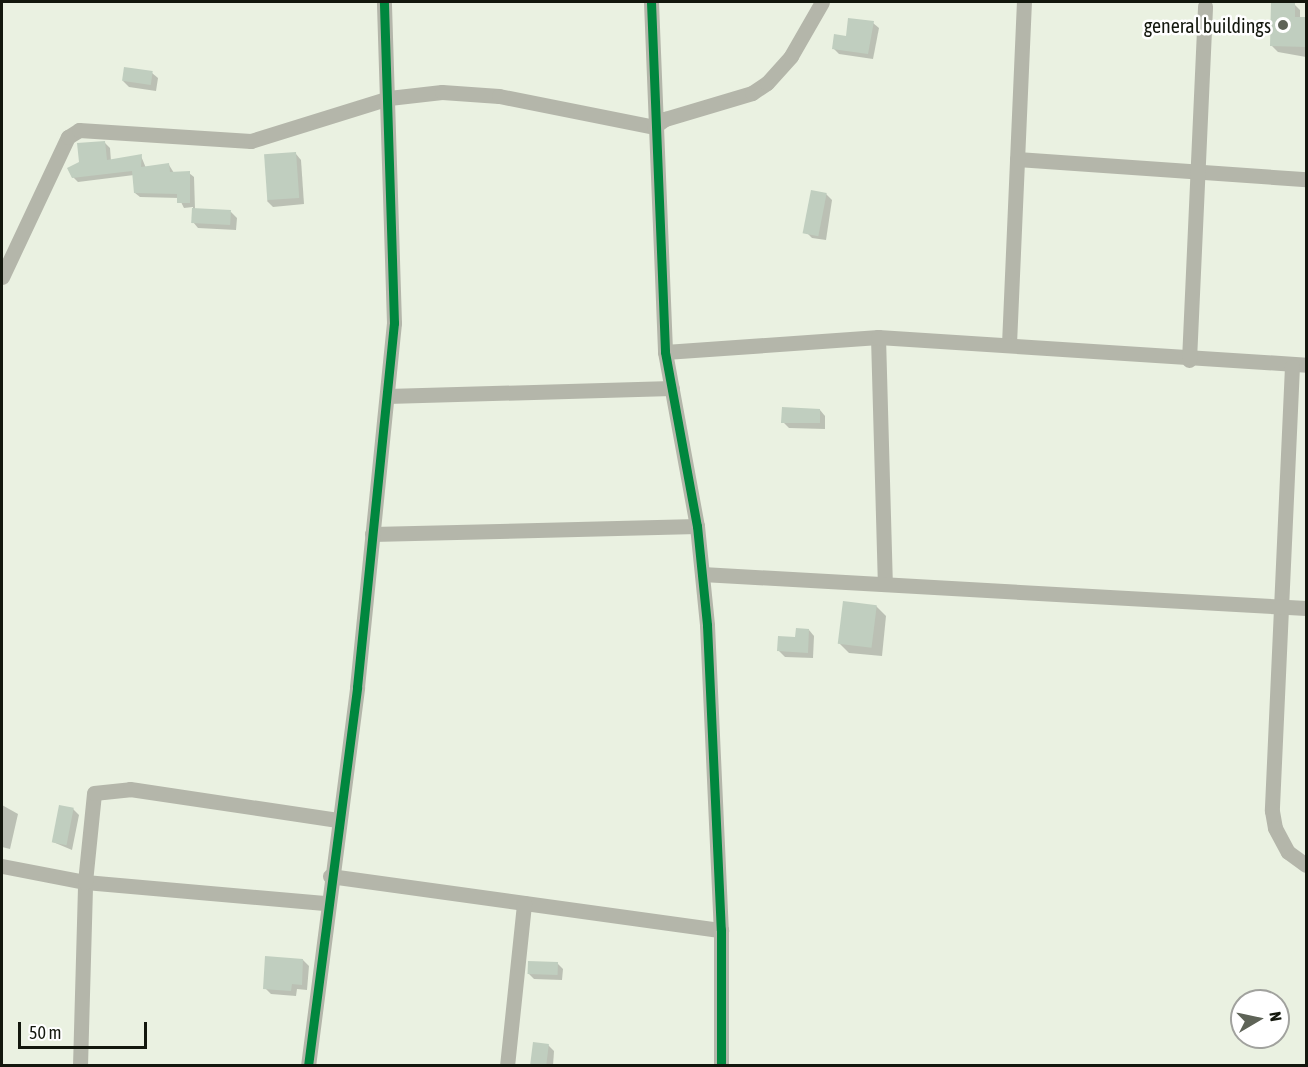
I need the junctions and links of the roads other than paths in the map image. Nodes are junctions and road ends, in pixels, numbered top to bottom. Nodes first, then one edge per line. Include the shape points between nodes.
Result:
1 (384, 2) edge
2 (651, 2) edge
3 (822, 2) edge
4 (1024, 2) edge
5 (1205, 6) dead end
6 (389, 98) junction
7 (654, 127) junction
8 (1017, 159) junction
9 (1198, 172) junction
10 (1306, 179) edge
11 (2, 277) edge
12 (878, 337) junction
13 (1009, 344) junction
14 (665, 352) junction
15 (1189, 360) junction
16 (1299, 365) edge
17 (672, 388) junction
18 (387, 396) junction
19 (697, 526) junction
20 (372, 534) junction
21 (702, 574) junction
22 (885, 584) junction
23 (1281, 603) junction
24 (1306, 608) edge
25 (338, 820) junction
26 (1306, 865) edge
27 (2, 866) edge
28 (330, 876) junction
29 (85, 882) junction
30 (327, 903) junction
31 (524, 903) junction
32 (722, 930) junction
33 (80, 1065) edge
34 (308, 1065) edge
35 (507, 1065) edge
36 (721, 1065) edge

1 - 6 street
2 - 7 street
3 - 7 street via 791,56 767,83 752,93 664,118
4 - 8 street
5 - 9 street
6 - 7 street via 471,92
6 - 11 street via 251,141 79,130 68,137
6 - 18 street via 394,323
7 - 14 street
8 - 9 street
8 - 13 street
9 - 10 street
9 - 15 street
12 - 13 street
12 - 14 street
12 - 22 street
13 - 15 street
14 - 17 street
15 - 16 street
16 - 23 street
17 - 18 street
17 - 19 street
18 - 20 street
19 - 20 street
19 - 21 street
20 - 25 street
21 - 22 street
21 - 32 street
22 - 23 street
23 - 24 street
23 - 26 street via 1272,811 1275,828 1288,852
25 - 28 street
25 - 29 street via 130,789 94,793
27 - 29 street
28 - 30 street
28 - 31 street
29 - 30 street
29 - 33 street
30 - 34 street
31 - 32 street
31 - 35 street
32 - 36 street

